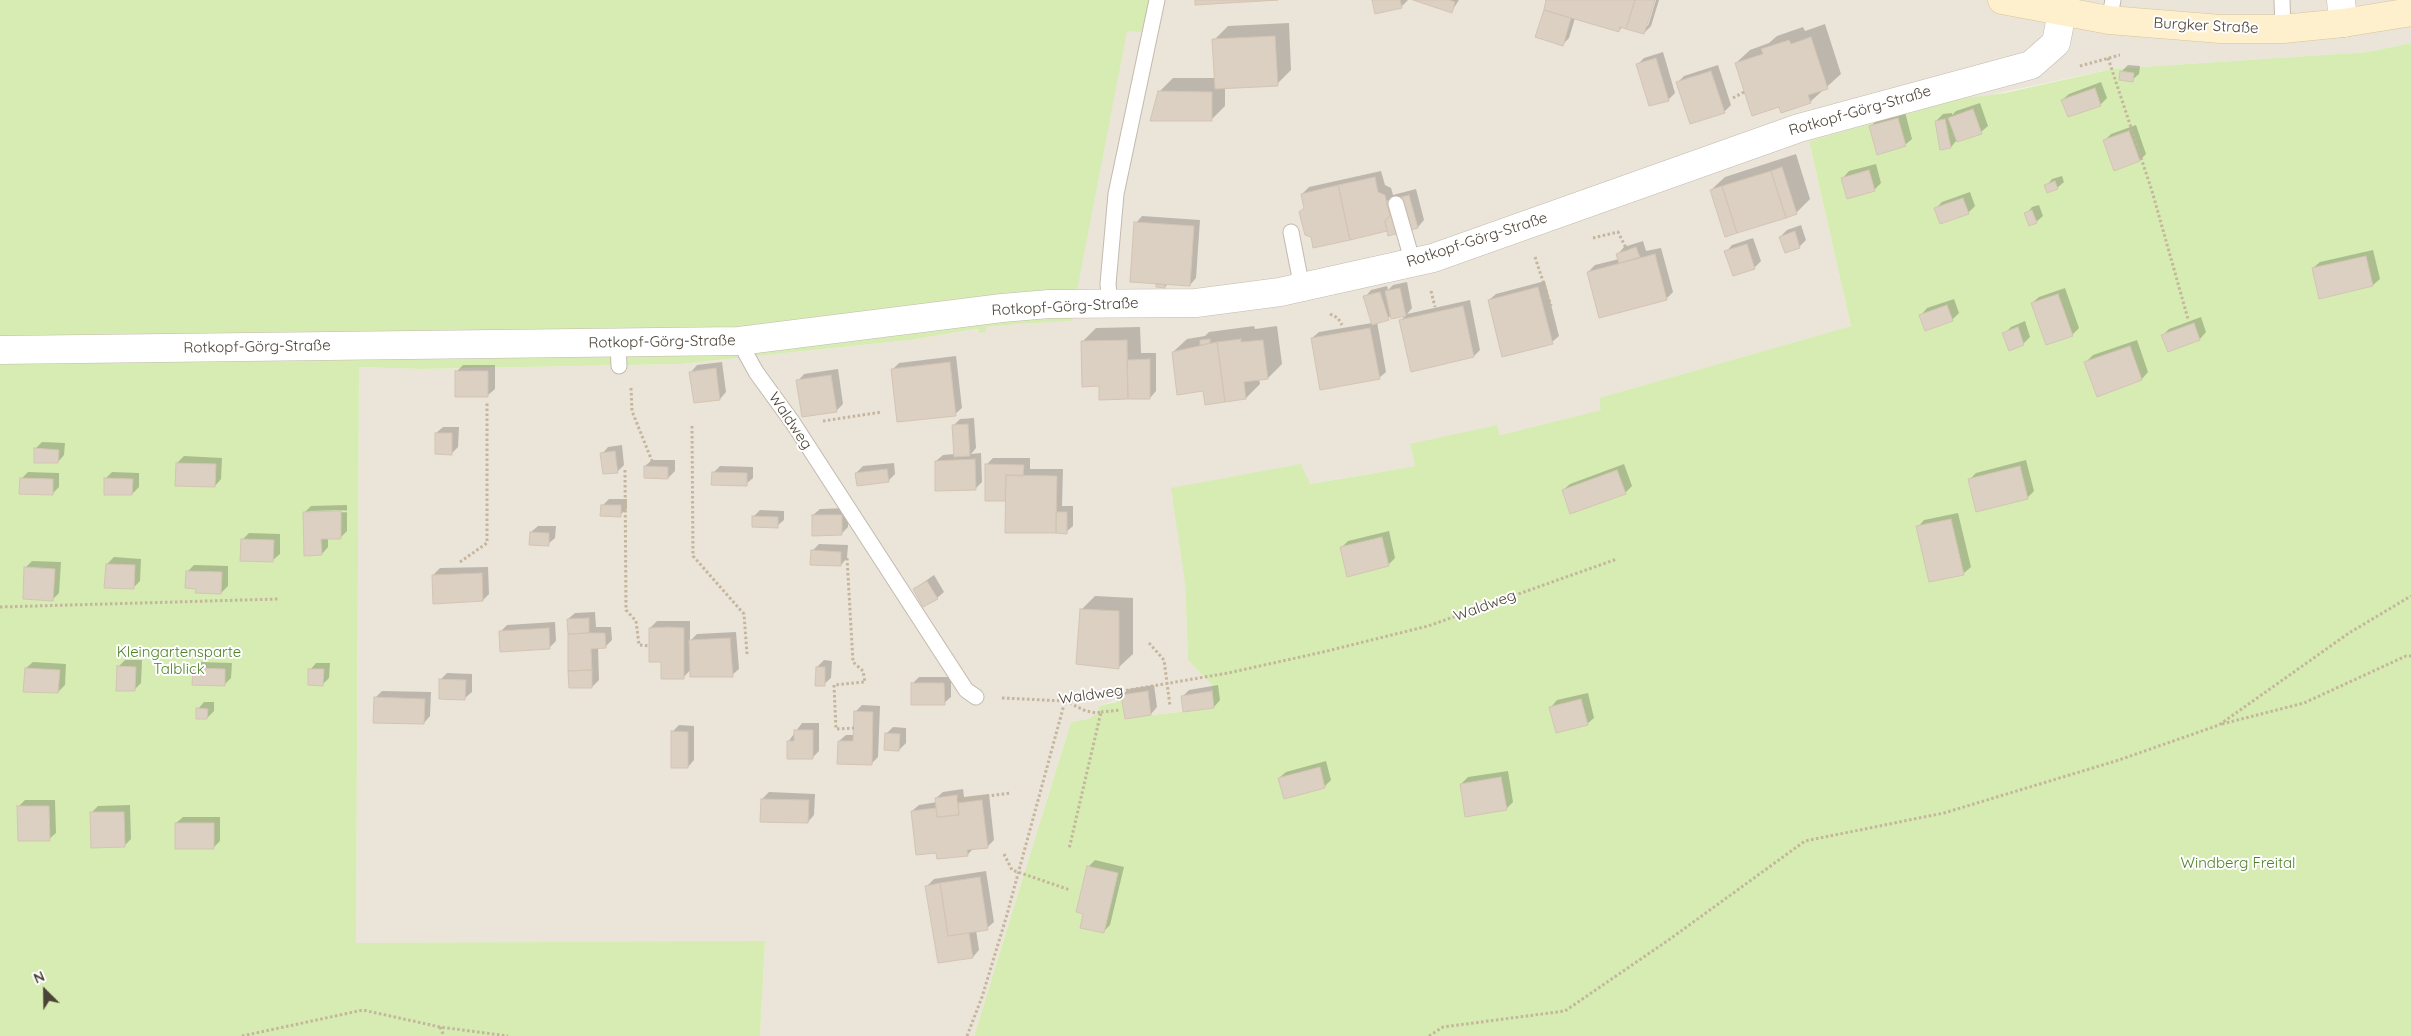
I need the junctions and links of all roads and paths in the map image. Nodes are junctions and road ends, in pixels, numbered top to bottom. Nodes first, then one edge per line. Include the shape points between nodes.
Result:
1 (1157, 0) edge
2 (2002, 0) edge
3 (2282, 0) edge
4 (2111, 10) edge
5 (2342, 11) edge
6 (2062, 12) junction
7 (2411, 12) edge
8 (2283, 29) junction
9 (2108, 58) dead end
10 (1744, 92) dead end
11 (1732, 98) dead end
12 (1396, 204) dead end
13 (1292, 232) dead end
14 (1586, 240) dead end
15 (1626, 250) dead end
16 (1534, 254) dead end
17 (1412, 263) junction
18 (1302, 288) junction
19 (1110, 303) junction
20 (1551, 306) dead end
21 (2188, 319) dead end
22 (739, 341) junction
23 (0, 350) edge
24 (631, 386) dead end
25 (487, 402) dead end
26 (882, 412) dead end
27 (820, 421) dead end
28 (692, 426) dead end
29 (652, 461) dead end
30 (625, 470) dead end
31 (847, 555) dead end
32 (1617, 559) dead end
33 (460, 562) dead end
34 (2411, 596) edge
35 (279, 599) dead end
36 (0, 606) edge
37 (1149, 643) dead end
38 (649, 646) dead end
39 (747, 654) dead end
40 (2411, 656) edge
41 (1166, 684) junction
42 (976, 697) joint
43 (1065, 701) junction
44 (1170, 706) dead end
45 (1120, 710) dead end
46 (1101, 712) junction
47 (2219, 725) junction
48 (854, 728) dead end
49 (1011, 793) dead end
50 (957, 800) dead end
51 (1069, 848) dead end
52 (1004, 854) dead end
53 (1018, 871) junction
54 (1070, 890) dead end
55 (440, 1027) junction
56 (242, 1036) edge
57 (444, 1036) edge
58 (508, 1036) edge
59 (967, 1036) edge
60 (1429, 1036) edge

1 - 19 lane via 1116,194 1108,284
2 - 6 main road, Burgker Straße
3 - 8 lane
4 - 6 main road, Burgker Straße
4 - 8 main road, Burgker Straße via 2222,29
5 - 7 main road, Burgker Straße
5 - 8 main road, Burgker Straße
6 - 17 street, Rotkopf-Görg-Straße via 2056,43 2031,65 1799,128
9 - 21 path via 2152,191
10 - 11 path
12 - 17 lane
13 - 18 lane
14 - 15 path via 1618,232
16 - 20 path
17 - 18 street, Rotkopf-Görg-Straße
18 - 19 street, Rotkopf-Görg-Straße via 1196,303
19 - 22 street, Rotkopf-Görg-Straße via 1002,308
22 - 23 street, Rotkopf-Görg-Straße via 618,354
22 - 42 lane, Waldweg via 756,372 966,690
24 - 29 path via 632,411
25 - 33 path via 487,543
26 - 27 path
28 - 39 path via 693,556 744,614
30 - 38 path via 626,610 636,621 639,645
31 - 48 path via 853,662 863,670 864,682 834,685 836,729
32 - 41 path, Waldweg via 1428,626 1228,673
34 - 47 path via 2349,634
35 - 36 path
37 - 41 path via 1164,660
40 - 47 path via 2304,703
41 - 43 path, Waldweg
41 - 44 path
42 - 43 path, Waldweg
43 - 46 path via 1086,711
43 - 53 path
45 - 46 path
46 - 51 path
47 - 60 path via 2119,760 1944,813 1805,841 1565,1012 1443,1027
49 - 50 path
52 - 53 path via 1012,870
53 - 54 path
53 - 59 path via 982,997
55 - 56 path via 363,1010
55 - 57 path
55 - 58 path

